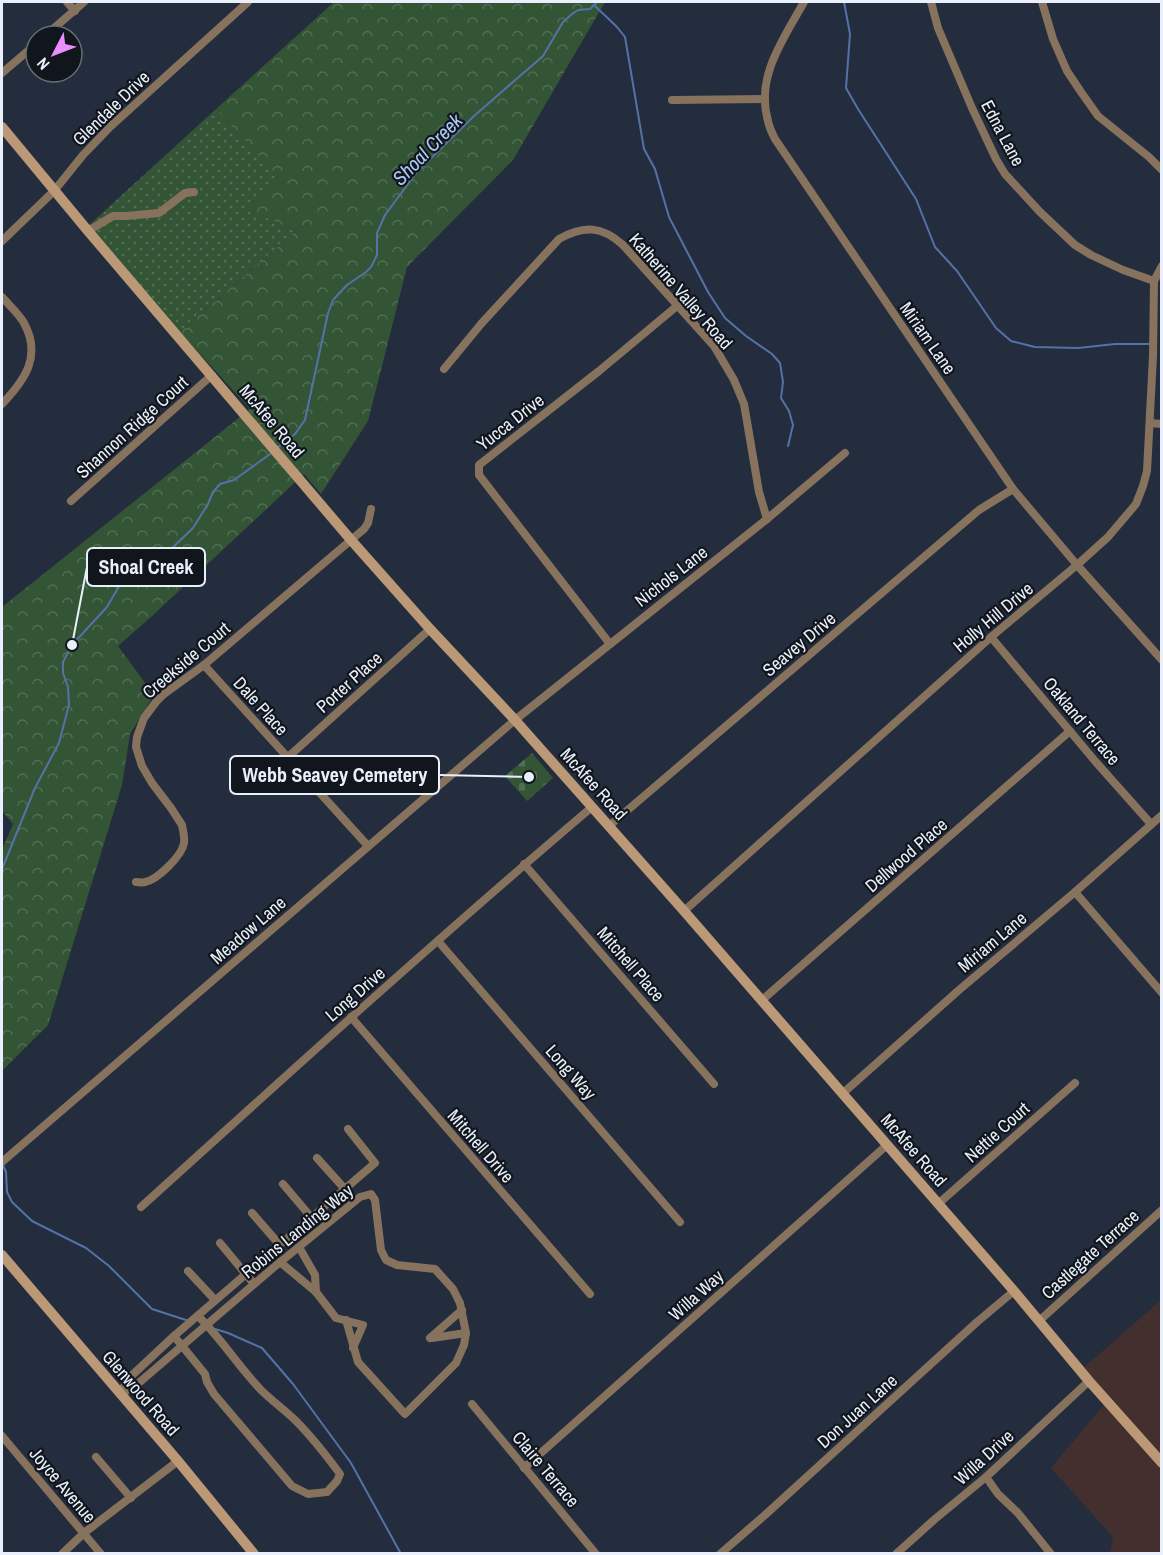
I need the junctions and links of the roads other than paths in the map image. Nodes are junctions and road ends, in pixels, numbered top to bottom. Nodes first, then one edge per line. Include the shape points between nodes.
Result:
1 (67, 2) edge
2 (84, 2) edge
3 (248, 2) edge
4 (804, 2) edge
5 (931, 2) edge
6 (1042, 2) edge
7 (75, 11) junction
8 (59, 24) edge
9 (24, 54) edge
10 (2, 73) edge
11 (765, 99) junction
12 (672, 100) dead end
13 (2, 128) edge
14 (1161, 170) edge
15 (54, 191) junction
16 (194, 192) dead end
17 (87, 231) junction
18 (2, 241) edge
19 (1161, 266) edge
20 (1154, 281) junction
21 (2, 297) edge
22 (677, 306) junction
23 (444, 369) dead end
24 (212, 375) junction
25 (2, 404) edge
26 (1150, 423) junction
27 (1161, 424) edge
28 (845, 453) dead end
29 (1013, 489) junction
30 (71, 501) dead end
31 (371, 509) dead end
32 (766, 519) junction
33 (351, 540) junction
34 (1077, 566) junction
35 (430, 629) junction
36 (991, 637) junction
37 (610, 644) junction
38 (1161, 660) edge
39 (204, 665) junction
40 (515, 720) junction
41 (1070, 731) junction
42 (287, 758) junction
43 (592, 807) junction
44 (1161, 815) edge
45 (1151, 824) junction
46 (609, 826) junction
47 (368, 846) junction
48 (524, 864) junction
49 (136, 882) dead end
50 (1075, 892) junction
51 (684, 911) junction
52 (438, 941) junction
53 (1161, 993) edge
54 (761, 1001) junction
55 (351, 1017) junction
56 (1075, 1083) dead end
57 (714, 1084) dead end
58 (842, 1094) junction
59 (348, 1129) dead end
60 (887, 1145) junction
61 (317, 1158) dead end
62 (2, 1162) edge
63 (283, 1184) dead end
64 (344, 1188) junction
65 (938, 1204) junction
66 (141, 1207) dead end
67 (1161, 1210) edge
68 (252, 1213) dead end
69 (311, 1217) junction
70 (680, 1222) dead end
71 (220, 1243) dead end
72 (279, 1244) junction
73 (299, 1247) junction
74 (2, 1255) edge
75 (264, 1258) junction
76 (280, 1262) junction
77 (273, 1268) junction
78 (188, 1271) dead end
79 (246, 1273) junction
80 (254, 1284) junction
81 (1014, 1291) junction
82 (316, 1292) junction
83 (223, 1294) junction
84 (590, 1294) dead end
85 (215, 1300) junction
86 (231, 1304) junction
87 (462, 1311) junction
88 (198, 1316) junction
89 (345, 1320) junction
90 (1040, 1321) junction
91 (207, 1324) junction
92 (466, 1334) junction
93 (174, 1336) junction
94 (182, 1346) junction
95 (353, 1348) junction
96 (1089, 1381) junction
97 (120, 1394) junction
98 (472, 1404) dead end
99 (2, 1436) edge
100 (96, 1457) dead end
101 (178, 1461) junction
102 (1161, 1462) edge
103 (524, 1468) junction
104 (986, 1477) junction
105 (130, 1498) junction
106 (84, 1533) junction
107 (62, 1554) edge
108 (101, 1554) edge
109 (254, 1554) edge
110 (596, 1554) edge
111 (720, 1554) edge
112 (896, 1554) edge
113 (1051, 1554) edge

1 - 7 street
2 - 7 street
3 - 15 street, Glendale Drive via 111,126
4 - 11 street, Miriam Lane via 770,65
5 - 20 street, Edna Lane via 968,98 1005,174 1075,244 1123,270
6 - 14 street via 1067,71 1086,100 1098,116
7 - 8 street
9 - 10 street
11 - 12 street
11 - 29 street, Miriam Lane via 767,120 775,138
13 - 15 street, McAfee Road
15 - 17 street, McAfee Road
15 - 18 street, Glendale Drive
16 - 17 street via 185,193 159,213 113,216
17 - 24 street, McAfee Road
19 - 20 street, Holly Hill Drive
20 - 26 street, Holly Hill Drive
21 - 25 street via 23,321 31,340 31,361 24,377
22 - 23 street, Katherine Valley Road via 613,236 590,228 571,232 532,268
22 - 32 street, Katherine Valley Road via 714,346 741,396
22 - 37 street, Yucca Drive via 479,465 479,475
24 - 30 street, Shannon Ridge Court
24 - 33 street, McAfee Road
26 - 27 street
26 - 34 street, Holly Hill Drive via 1147,471 1136,504
28 - 32 street, Nichols Lane
29 - 34 street, Miriam Lane
29 - 46 street, Seavey Drive via 979,510
31 - 33 street, Creekside Court via 368,523
32 - 37 street, Nichols Lane
33 - 35 street, McAfee Road
33 - 39 street, Creekside Court
34 - 36 street, Holly Hill Drive
34 - 38 street, Miriam Lane
35 - 40 street, McAfee Road
35 - 42 street, Porter Place
36 - 41 street, Oakland Terrace
36 - 51 street, Holly Hill Drive
37 - 40 street, Nichols Lane
39 - 42 street, Dale Place
39 - 49 street, Creekside Court via 156,702 140,727 136,747 142,766 182,825 184,844 167,868 147,882
40 - 43 street, McAfee Road
40 - 47 street, Meadow Lane
41 - 45 street, Oakland Terrace
41 - 54 street, Dellwood Place
42 - 47 street, Dale Place
43 - 46 street, McAfee Road
43 - 48 street, Long Drive
44 - 45 street, Miriam Lane
45 - 50 street, Miriam Lane
46 - 51 street, McAfee Road
47 - 62 street, Meadow Lane
48 - 52 street, Long Drive
48 - 57 street, Mitchell Place
50 - 53 street
50 - 58 street, Miriam Lane
51 - 54 street, McAfee Road
52 - 55 street, Long Drive
52 - 70 street, Long Way
54 - 58 street, McAfee Road
55 - 66 street, Long Drive
55 - 84 street, Mitchell Drive
56 - 65 street, Nettie Court
58 - 60 street, McAfee Road
59 - 64 street, Robins Landing Way via 375,1163
60 - 65 street, McAfee Road
60 - 103 street, Willa Way
61 - 64 street
63 - 69 street
64 - 69 street, Robins Landing Way
65 - 81 street, McAfee Road
67 - 90 street, Castlegate Terrace
68 - 72 street
69 - 72 street, Robins Landing Way
71 - 79 street
72 - 75 street, Robins Landing Way
73 - 76 street, Robins Landing Way
73 - 82 street via 315,1275
73 - 87 street, Robins Landing Way via 360,1197 371,1194 386,1260 435,1269 453,1289
74 - 97 street, Glenwood Road
75 - 77 street
75 - 79 street, Robins Landing Way
76 - 77 street, Robins Landing Way
76 - 82 street
77 - 80 street, Robins Landing Way
78 - 85 street
79 - 80 street
79 - 83 street, Robins Landing Way
80 - 86 street, Robins Landing Way
81 - 90 street, McAfee Road
81 - 111 street, Don Juan Lane
82 - 89 street via 336,1318
83 - 85 street, Robins Landing Way
83 - 86 street
85 - 88 street, Robins Landing Way
86 - 91 street, Robins Landing Way
87 - 92 street, Robins Landing Way
87 - 92 street via 430,1338
88 - 91 street
88 - 93 street, Robins Landing Way
89 - 95 street
89 - 95 street via 363,1325
90 - 96 street, McAfee Road
91 - 94 street, Robins Landing Way
91 - 94 street via 262,1391 294,1419 340,1474 327,1492 308,1494 292,1486 214,1394 205,1374
92 - 95 street, Robins Landing Way via 456,1364 405,1414 358,1362
93 - 94 street
93 - 97 street, Robins Landing Way via 128,1379
94 - 97 street, Robins Landing Way via 134,1387
96 - 102 street, McAfee Road
96 - 104 street, Willa Drive
97 - 101 street, Glenwood Road
98 - 103 street, Claire Terrace
99 - 106 street, Joyce Avenue
100 - 105 street
101 - 105 street
101 - 109 street, Glenwood Road
103 - 110 street, Claire Terrace
104 - 112 street, Willa Drive
104 - 113 street
105 - 106 street
106 - 107 street
106 - 108 street, Joyce Avenue

